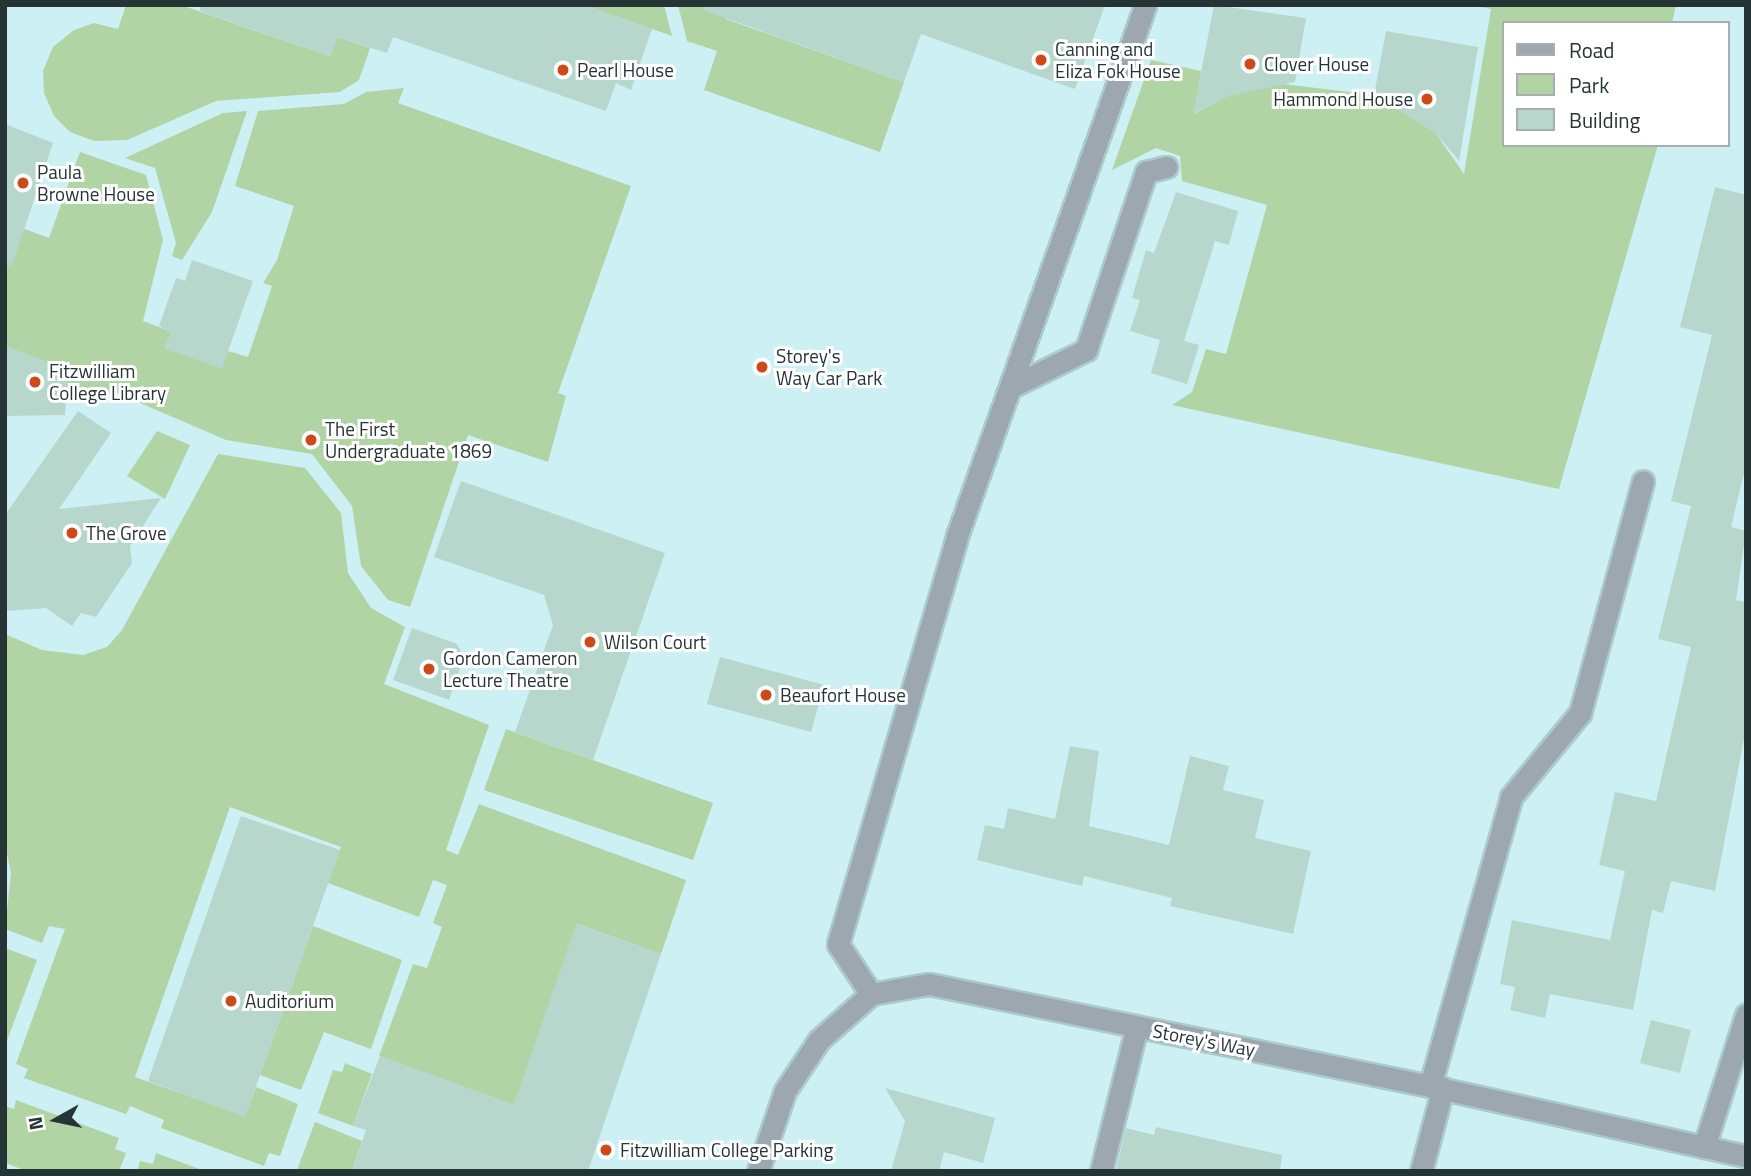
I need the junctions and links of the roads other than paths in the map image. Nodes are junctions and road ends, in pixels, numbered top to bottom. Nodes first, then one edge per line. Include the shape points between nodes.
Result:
1 (1145, 6) edge
2 (1166, 167) dead end
3 (1011, 387) junction
4 (1643, 481) dead end
5 (871, 994) junction
6 (1746, 1015) edge
7 (1137, 1026) junction
8 (1437, 1087) junction
9 (1704, 1147) junction
10 (1746, 1156) edge
11 (758, 1171) edge
12 (1101, 1171) edge
13 (1421, 1171) edge

1 - 3 street
2 - 3 street via 1146,173 1086,350
3 - 5 street via 957,536 838,944
4 - 8 street via 1580,713 1511,797
5 - 7 street, Storey's Way via 929,984
5 - 11 street via 819,1040 785,1091
6 - 9 street
7 - 8 street, Storey's Way
7 - 12 street
8 - 9 street, Storey's Way
8 - 13 street
9 - 10 street, Storey's Way

